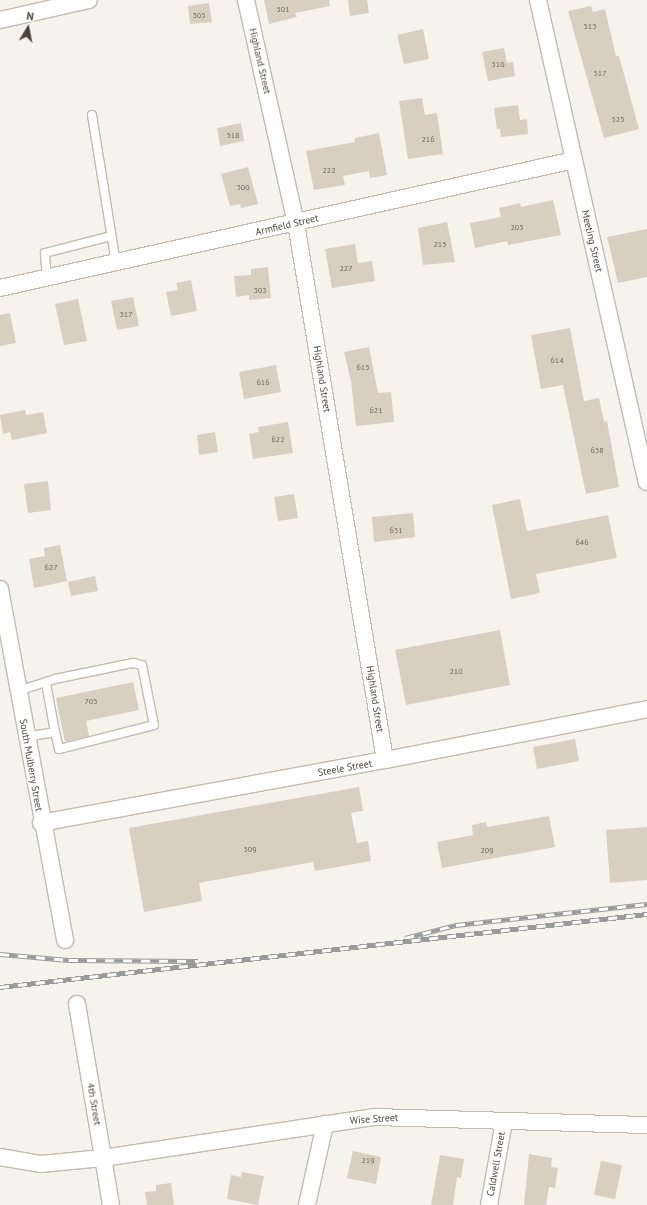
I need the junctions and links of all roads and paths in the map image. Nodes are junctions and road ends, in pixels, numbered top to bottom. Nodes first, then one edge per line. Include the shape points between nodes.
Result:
1 (89, 0) edge
2 (246, 0) edge
3 (538, 0) edge
4 (0, 20) edge
5 (92, 115) dead end
6 (574, 160) junction
7 (296, 223) junction
8 (111, 236) junction
9 (116, 263) junction
10 (47, 278) junction
11 (0, 288) edge
12 (647, 482) edge
13 (0, 589) edge
14 (5, 641) edge
15 (46, 683) junction
16 (18, 691) junction
17 (647, 709) edge
18 (55, 732) junction
19 (26, 738) junction
20 (385, 760) junction
21 (42, 823) junction
22 (65, 940) dead end
23 (77, 1004) dead end
24 (504, 1122) junction
25 (325, 1124) junction
26 (647, 1125) edge
27 (0, 1157) edge
28 (103, 1158) junction
29 (111, 1205) edge
30 (308, 1205) edge
31 (489, 1205) edge

1 - 4 street
2 - 7 street, Highland Street
3 - 6 street, Meeting Street
5 - 8 lane
6 - 7 street, Armfield Street
6 - 12 street, Meeting Street
7 - 9 street, Armfield Street
7 - 20 street, Highland Street
8 - 9 lane
8 - 10 lane via 45,253
9 - 10 street, Armfield Street
10 - 11 street, Armfield Street
13 - 14 street, South Mulberry Street
14 - 16 street, South Mulberry Street
15 - 16 lane
15 - 18 lane
15 - 18 lane via 121,663 142,665 154,725 58,748
16 - 19 street, South Mulberry Street
17 - 20 street, Steele Street
18 - 19 lane
19 - 21 street, South Mulberry Street
20 - 21 street, Steele Street
21 - 22 street, South Mulberry Street
23 - 28 street, 4th Street
24 - 25 street, Wise Street via 395,1117
24 - 26 street, Wise Street
24 - 31 street, Caldwell Street
25 - 28 street, Wise Street
25 - 30 street
27 - 28 street, Wise Street via 41,1164
28 - 29 street, 4th Street

